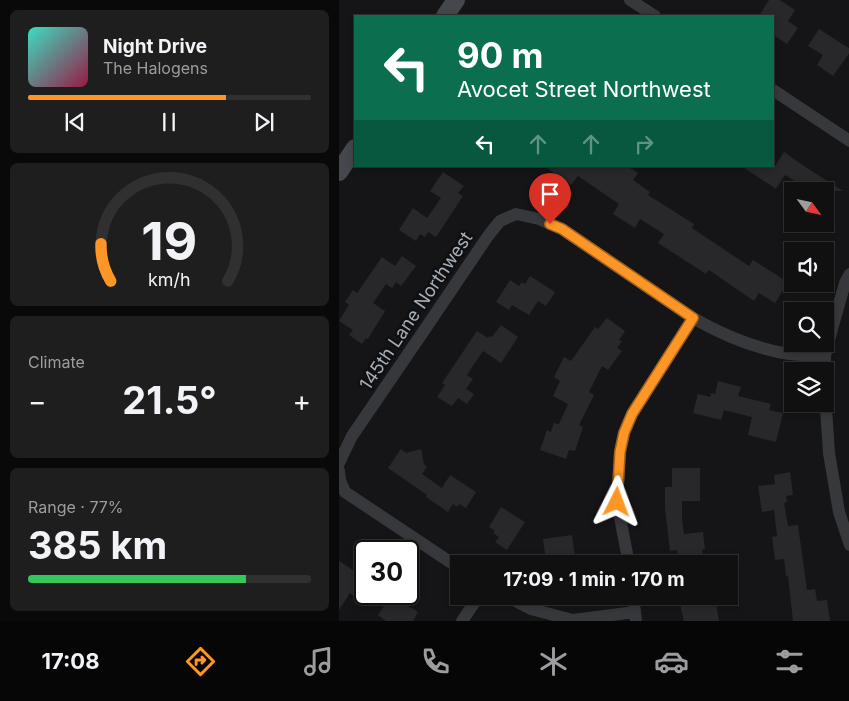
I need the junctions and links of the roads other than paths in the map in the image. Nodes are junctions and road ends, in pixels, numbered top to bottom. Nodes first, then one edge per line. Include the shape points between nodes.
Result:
1 (456, 0) edge
2 (629, 0) edge
3 (446, 15) edge
4 (653, 15) edge
5 (774, 91) edge
6 (849, 141) edge
7 (354, 150) edge
8 (339, 172) edge
9 (849, 274) edge
10 (693, 318) junction
11 (825, 356) junction
12 (339, 463) edge
13 (339, 471) edge
14 (340, 480) edge
15 (849, 546) edge
16 (627, 555) edge
17 (450, 562) edge
18 (473, 605) edge
19 (523, 605) edge
20 (635, 616) edge
21 (462, 621) edge

1 - 3 street
2 - 4 street
5 - 6 street
7 - 8 street
9 - 11 street
10 - 11 street via 753,346 785,353
10 - 12 street, 145th Lane Northwest via 562,229 517,214 500,221 489,236 351,436
10 - 16 street via 632,414 624,433 617,502
11 - 15 street via 829,453 839,512
13 - 14 street
14 - 17 street via 345,492
18 - 21 street
19 - 20 street via 573,620

